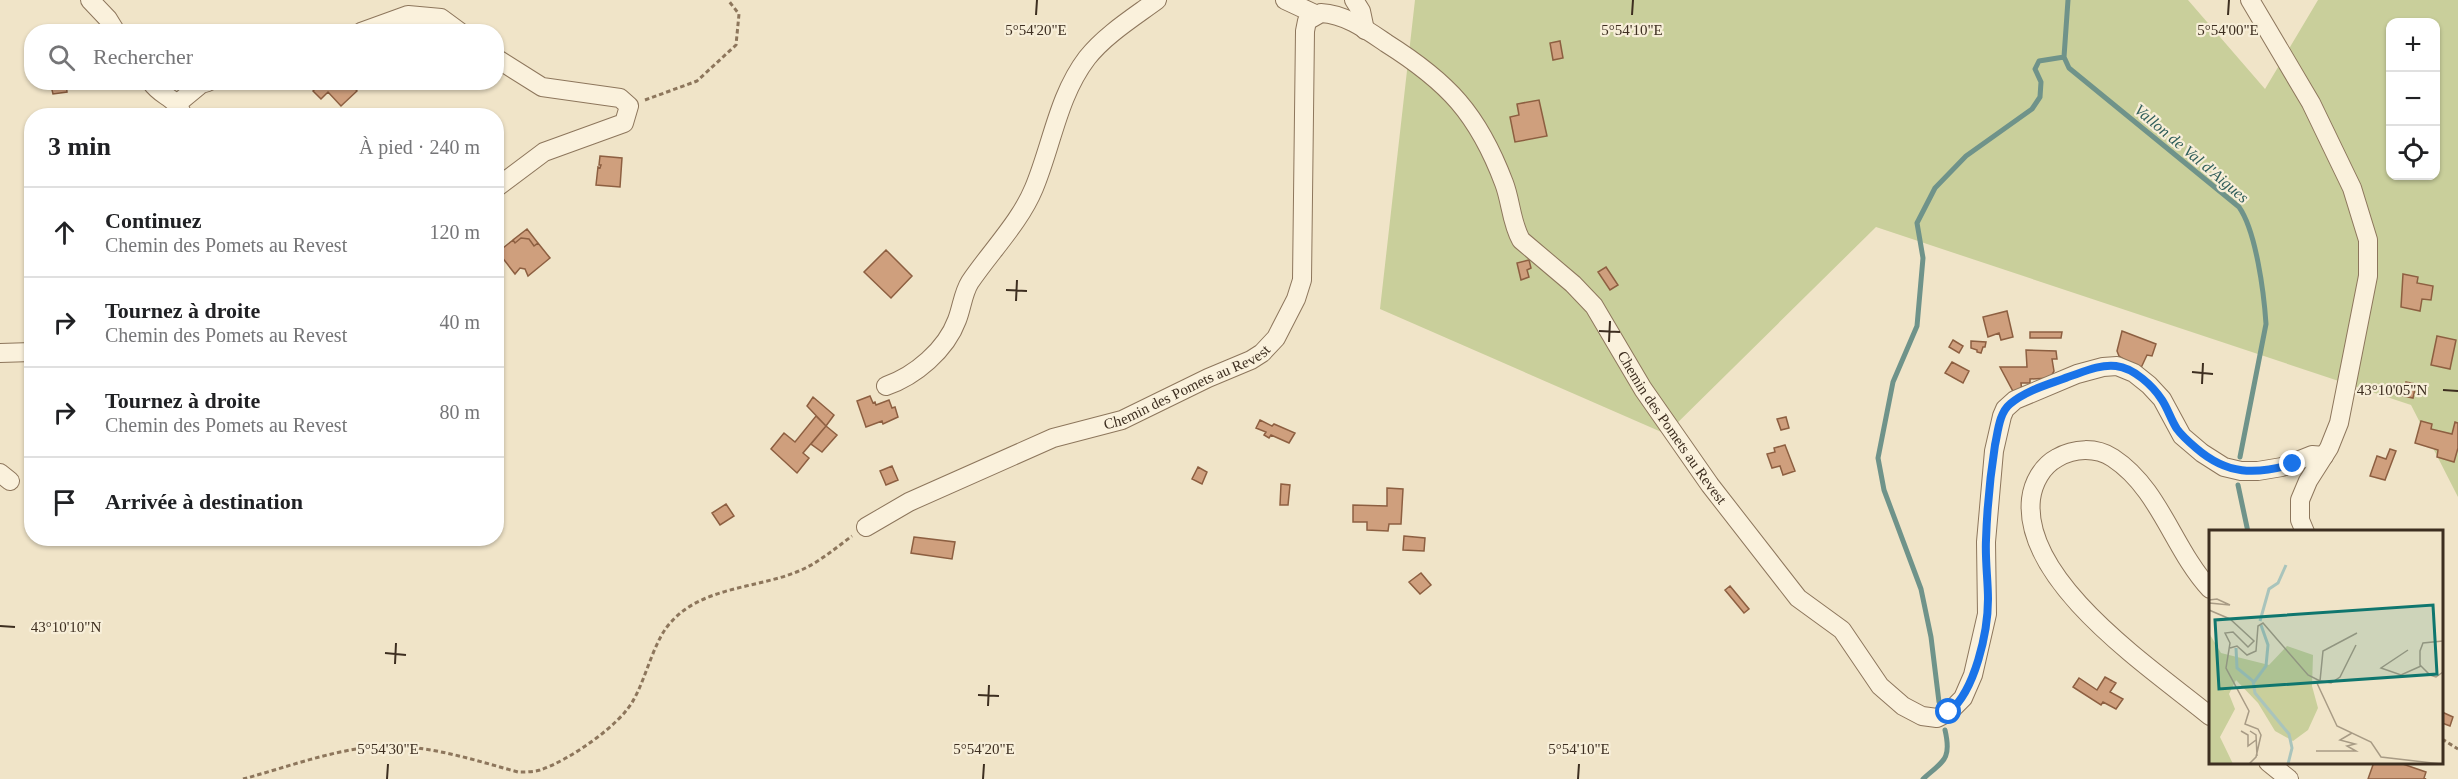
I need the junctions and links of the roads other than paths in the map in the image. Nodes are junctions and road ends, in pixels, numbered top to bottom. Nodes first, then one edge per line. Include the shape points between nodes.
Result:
1 (90, 0) edge
2 (1157, 0) edge
3 (1285, 0) edge
4 (1353, 0) edge
5 (2250, 0) edge
6 (1315, 14) junction
7 (111, 24) edge
8 (383, 24) edge
9 (449, 24) edge
10 (1365, 30) junction
11 (504, 63) edge
12 (157, 90) edge
13 (196, 90) edge
14 (180, 108) edge
15 (182, 108) edge
16 (504, 182) edge
17 (0, 340) edge
18 (24, 350) edge
19 (24, 352) edge
20 (0, 353) edge
21 (886, 386) dead end
22 (2324, 456) junction
23 (866, 526) road end
24 (2305, 530) edge
25 (2209, 586) edge
26 (2209, 714) edge
27 (2270, 764) edge
28 (2289, 779) edge

1 - 7 street
2 - 21 street via 1088,57 1066,98 1034,189 968,285 952,329 921,366
3 - 6 street
4 - 10 street via 1361,11
5 - 22 street via 2312,103 2352,188 2368,240 2368,276 2339,423
6 - 10 street, Chemin des Pomets au Revest via 1334,15
6 - 23 street, Chemin des Pomets au Revest via 1307,21 1305,31 1302,280 1270,346 1251,360 1122,420 1053,438 909,502
8 - 9 street via 408,15 441,18
10 - 22 street, Chemin des Pomets au Revest via 1414,61 1454,94 1493,156 1521,240 1594,306 1643,389 1789,588 1806,606 1842,630 1880,686 1913,712 1932,718 1949,712 1963,698 1973,675 1988,614 1986,542 1994,451 2002,416 2015,400 2076,374 2117,366 2149,385 2162,399 2182,436 2224,466 2258,471 2312,455
11 - 16 street via 542,87 620,98 629,106 624,123 544,152
12 - 14 street
13 - 15 street
17 - 18 street
19 - 20 street
22 - 24 street via 2300,500
25 - 26 street via 2146,491 2113,459 2092,451 2069,452 2053,460 2039,476 2031,504 2034,531 2066,589 2095,622
27 - 28 street

